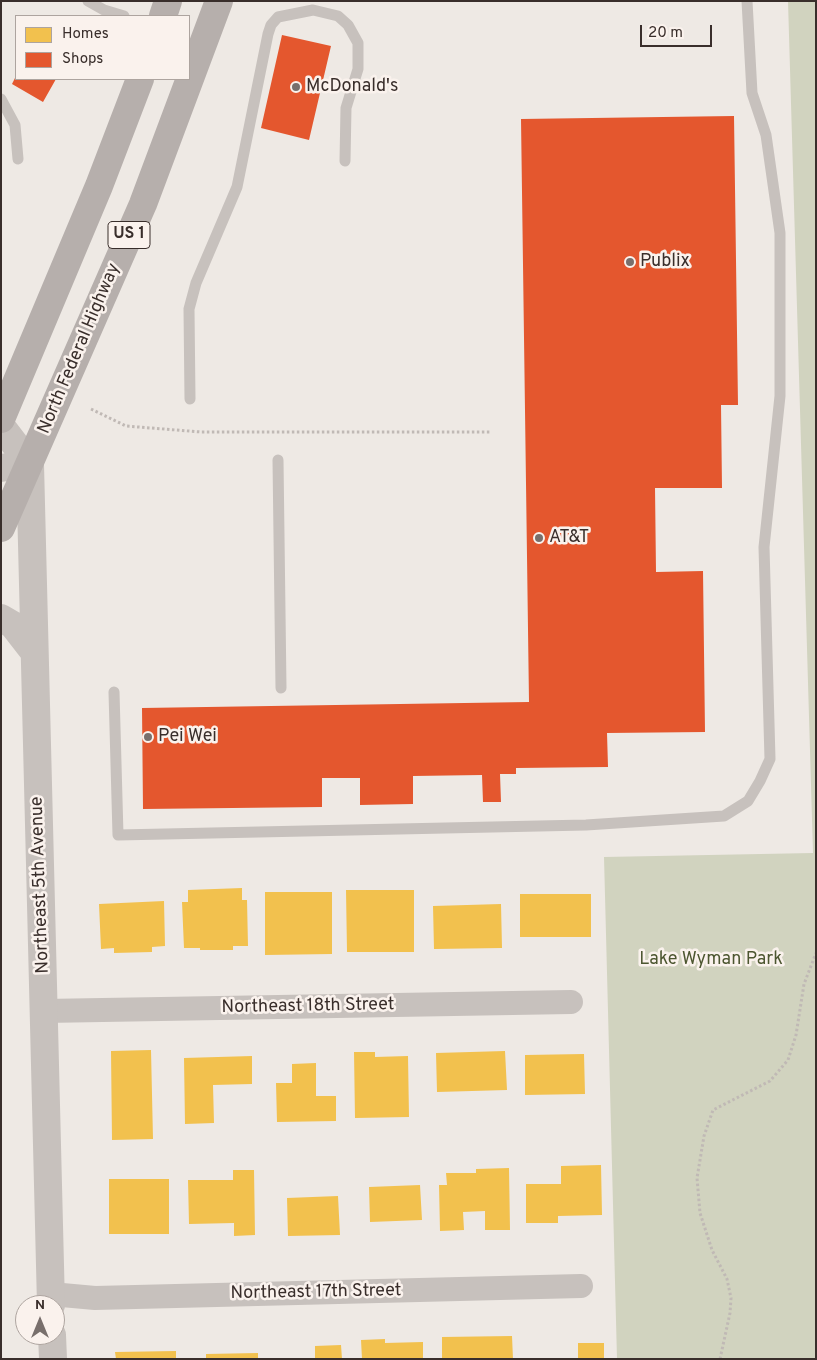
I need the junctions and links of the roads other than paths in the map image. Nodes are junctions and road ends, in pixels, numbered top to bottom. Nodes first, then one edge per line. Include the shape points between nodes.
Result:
1 (88, 1) edge
2 (168, 1) edge
3 (219, 1) edge
4 (748, 1) edge
5 (121, 15) edge
6 (163, 15) edge
7 (190, 78) edge
8 (140, 80) edge
9 (189, 80) edge
10 (1, 99) edge
11 (18, 159) dead end
12 (345, 161) dead end
13 (190, 399) dead end
14 (1, 419) edge
15 (1, 426) edge
16 (278, 460) dead end
17 (30, 464) junction
18 (1, 468) edge
19 (1, 528) edge
20 (1, 618) edge
21 (34, 652) junction
22 (281, 688) dead end
23 (114, 692) dead end
24 (572, 1002) dead end
25 (44, 1011) junction
26 (581, 1286) dead end
27 (51, 1295) edge
28 (65, 1299) edge
29 (52, 1345) edge
30 (53, 1359) edge

1 - 5 lane
2 - 6 main road
3 - 7 main road, North Federal Highway / US 1
4 - 23 lane via 752,93 766,135 780,233 780,396 764,547 770,759 748,800 724,816 586,825 118,835
8 - 14 main road, US 1 via 99,186
9 - 17 main road, North Federal Highway / US 1 via 143,204
10 - 11 lane via 15,125
12 - 13 lane via 346,108 358,69 358,42 338,16 313,10 278,17 268,34 237,187 196,283 189,309
15 - 17 street
16 - 22 lane
17 - 18 street
17 - 19 main road, North Federal Highway / US 1
17 - 21 street, Northeast 5th Avenue
20 - 21 street via 13,625
21 - 25 street, Northeast 5th Avenue
24 - 25 street, Northeast 18th Street
25 - 27 street, Northeast 5th Avenue
26 - 28 street, Northeast 17th Street
29 - 30 street

